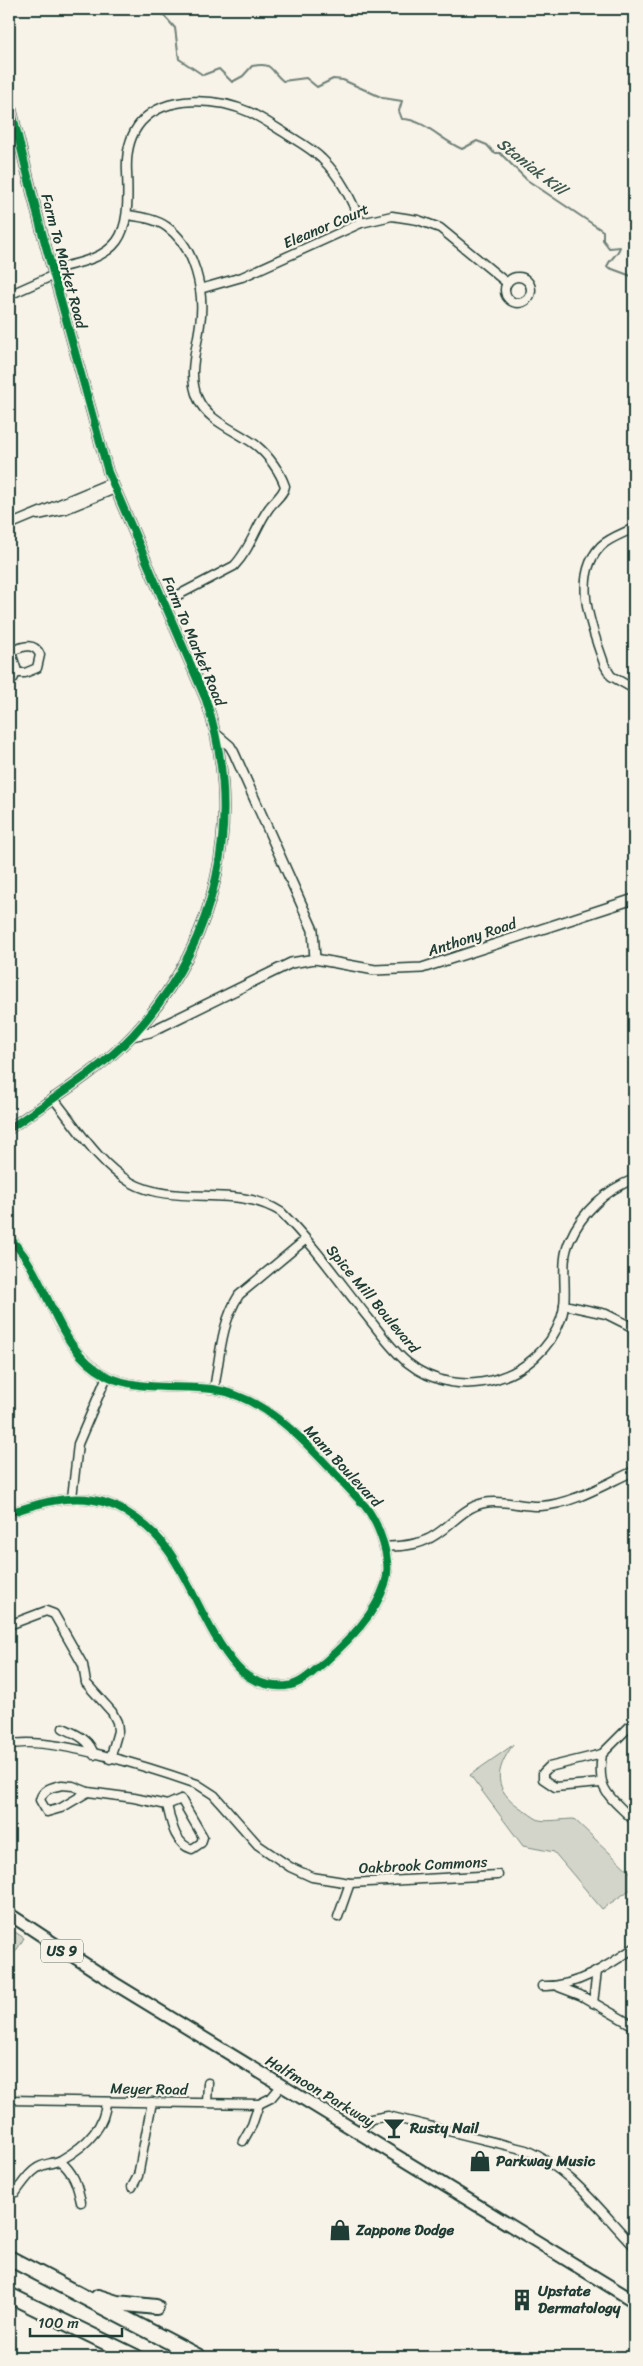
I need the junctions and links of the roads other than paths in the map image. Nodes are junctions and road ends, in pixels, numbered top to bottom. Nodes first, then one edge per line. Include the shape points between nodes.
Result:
1 (9, 100) edge
2 (128, 214) junction
3 (361, 223) junction
4 (53, 272) junction
5 (507, 283) dead end
6 (200, 289) junction
7 (9, 295) edge
8 (113, 485) junction
9 (9, 525) edge
10 (634, 528) edge
11 (163, 603) junction
12 (10, 648) edge
13 (17, 673) junction
14 (9, 681) edge
15 (634, 689) edge
16 (217, 734) junction
17 (634, 900) edge
18 (315, 959) junction
19 (132, 1036) junction
20 (53, 1098) junction
21 (9, 1129) edge
22 (634, 1179) edge
23 (9, 1236) edge
24 (305, 1240) junction
25 (564, 1305) junction
26 (634, 1328) edge
27 (107, 1376) junction
28 (214, 1389) junction
29 (634, 1471) edge
30 (72, 1498) junction
31 (9, 1513) edge
32 (384, 1547) junction
33 (9, 1625) edge
34 (634, 1722) edge
35 (63, 1728) dead end
36 (9, 1745) edge
37 (602, 1754) junction
38 (94, 1755) junction
39 (110, 1759) junction
40 (600, 1783) junction
41 (88, 1792) junction
42 (167, 1805) junction
43 (634, 1821) edge
44 (498, 1875) dead end
45 (350, 1883) junction
46 (9, 1914) edge
47 (338, 1917) dead end
48 (634, 1949) edge
49 (596, 1971) junction
50 (542, 1986) dead end
51 (559, 1987) junction
52 (593, 2003) junction
53 (634, 2026) edge
54 (208, 2083) dead end
55 (282, 2085) junction
56 (9, 2100) edge
57 (106, 2102) junction
58 (152, 2102) junction
59 (207, 2103) junction
60 (259, 2104) junction
61 (358, 2132) junction
62 (243, 2140) dead end
63 (60, 2160) junction
64 (132, 2187) dead end
65 (16, 2192) dead end
66 (81, 2202) dead end
67 (634, 2246) edge
68 (9, 2258) edge
69 (27, 2267) junction
70 (9, 2295) edge
71 (634, 2301) edge
72 (156, 2307) dead end
73 (136, 2357) edge
74 (199, 2357) edge

1 - 4 street, Farm To Market Road
2 - 3 street via 127,158 130,141 141,122 166,107 205,102 247,111 316,153 344,186
2 - 4 street via 117,242 103,254
2 - 6 street via 163,224 174,232 191,259
3 - 5 street, Eleanor Court via 392,216 428,222 449,233
3 - 6 street, Eleanor Court via 242,277
4 - 7 street
4 - 8 street, Farm To Market Road
6 - 11 street via 201,322 192,374 198,401 213,417 262,450 285,488 234,566
8 - 9 street
8 - 11 street, Farm To Market Road
10 - 15 street via 608,541 596,553 584,594 605,666 617,680
11 - 16 street, Farm To Market Road via 206,700
12 - 13 street
12 - 13 street via 32,646 40,655 37,668
13 - 14 street
16 - 18 street via 234,753 313,930
16 - 19 street, Farm To Market Road via 224,816 213,892 186,960 156,1007
17 - 18 street, Anthony Road via 422,968 375,970
18 - 19 street, Anthony Road via 291,963 150,1032
19 - 20 street, Farm To Market Road
20 - 21 street, Farm To Market Road
20 - 24 street, Spice Mill Boulevard via 108,1165 131,1183 154,1191 260,1201 281,1212
22 - 25 street, Spice Mill Boulevard via 597,1202 568,1242
23 - 27 street, Mann Boulevard via 26,1257 76,1351
24 - 25 street, Spice Mill Boulevard via 397,1352 421,1372 450,1383 480,1384 517,1371 546,1346 558,1325
24 - 28 street via 239,1295 226,1319
25 - 26 street via 606,1314
27 - 28 street, Mann Boulevard via 138,1384
27 - 30 street via 78,1444
28 - 32 street, Mann Boulevard via 263,1407 284,1423 365,1506 374,1518
29 - 32 street via 554,1505 482,1503 456,1517 428,1540
30 - 31 street, Mann Boulevard via 47,1501
30 - 32 street, Mann Boulevard via 108,1504 123,1511 158,1538 238,1668 256,1681 276,1687 289,1686 310,1675 366,1620 386,1583
33 - 39 street via 46,1611 54,1614 82,1665 86,1683 117,1722 118,1731
34 - 37 street
35 - 38 street via 84,1739
36 - 38 street, Oakbrook Commons via 27,1741
37 - 40 street
37 - 40 street via 549,1767 543,1773 543,1779 555,1787
38 - 39 street, Oakbrook Commons
39 - 45 street, Oakbrook Commons via 205,1788 258,1845 274,1857 312,1877
40 - 43 street
41 - 41 street via 74,1786 52,1787 40,1800 44,1809 52,1812
41 - 42 street
42 - 42 street via 179,1841 185,1847 196,1847 203,1837 181,1798
44 - 45 street, Oakbrook Commons
45 - 47 street, Oakbrook Commons
46 - 55 main road, Halfmoon Parkway / US 9 via 117,1985
48 - 49 street
49 - 51 street
49 - 52 street
50 - 51 street
51 - 52 street
52 - 53 street
54 - 59 street
55 - 60 street via 271,2098
55 - 61 main road, Halfmoon Parkway / US 9
56 - 57 street, Meyer Road
57 - 58 street, Meyer Road
57 - 63 street via 106,2112 96,2132 80,2148
58 - 59 street, Meyer Road
58 - 64 street via 138,2176
59 - 60 street, Meyer Road
60 - 62 street
61 - 67 street via 371,2119 388,2116 543,2157 570,2176
61 - 71 main road, Halfmoon Parkway / US 9
63 - 65 street via 36,2169
63 - 66 street via 72,2171
68 - 69 highway
69 - 72 highway via 103,2299
69 - 74 highway
70 - 73 highway

